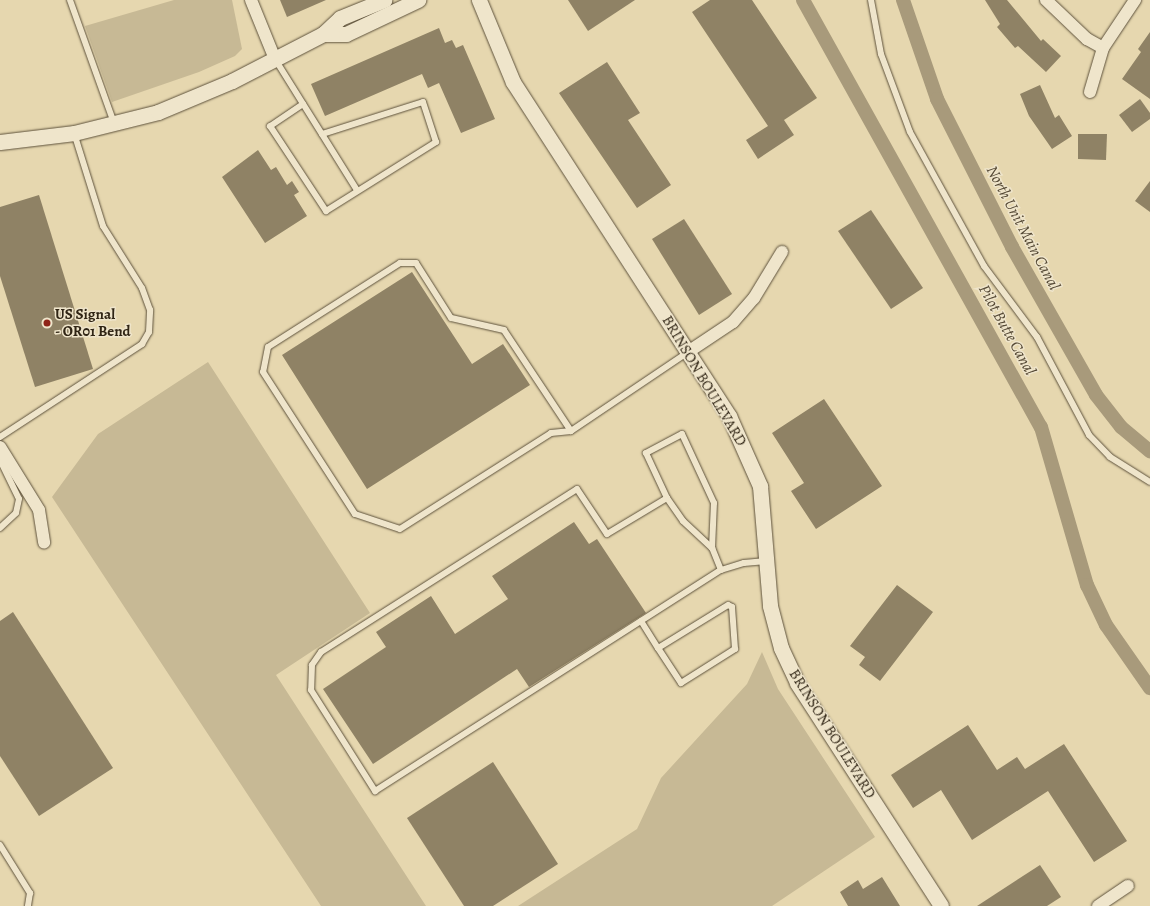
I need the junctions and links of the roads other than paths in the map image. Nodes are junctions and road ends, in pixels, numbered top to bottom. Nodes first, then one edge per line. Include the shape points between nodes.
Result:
1 (70, 0) edge
2 (251, 0) edge
3 (384, 0) edge
4 (418, 0) edge
5 (479, 0) edge
6 (872, 0) edge
7 (1046, 0) edge
8 (1135, 0) edge
9 (323, 34) junction
10 (1102, 48) junction
11 (275, 59) junction
12 (1090, 92) dead end
13 (303, 104) junction
14 (114, 124) junction
15 (74, 134) junction
16 (322, 134) junction
17 (0, 142) edge
18 (357, 190) junction
19 (782, 252) dead end
20 (688, 352) junction
21 (571, 431) junction
22 (0, 437) edge
23 (0, 447) edge
24 (0, 460) edge
25 (1150, 482) edge
26 (667, 498) junction
27 (0, 528) edge
28 (44, 543) dead end
29 (712, 548) junction
30 (768, 561) junction
31 (721, 570) junction
32 (640, 621) junction
33 (658, 648) junction
34 (0, 845) edge
35 (1128, 886) dead end
36 (28, 906) edge
37 (941, 906) edge
38 (1098, 906) edge

1 - 14 lane
2 - 11 street
3 - 9 street via 340,18
4 - 9 street via 346,34
5 - 20 street, BRINSON BOULEVARD via 513,82
6 - 25 lane via 881,54 910,132 984,266 1037,337 1089,435 1110,457
7 - 10 street via 1088,40
8 - 10 street
9 - 11 street
10 - 12 street
11 - 13 lane
11 - 14 street via 193,99
13 - 16 lane
13 - 18 lane via 270,126 326,211
14 - 15 street
15 - 17 street
15 - 22 lane via 102,226 142,288 150,310 149,332 142,344
16 - 18 lane
16 - 18 lane via 423,102 436,142
19 - 20 street via 754,298 733,322
20 - 21 lane
20 - 30 street, BRINSON BOULEVARD via 729,416 749,457 765,516
21 - 21 lane via 551,434 400,528 355,514 263,372 268,347 400,264 416,263 451,318 504,330
23 - 28 street via 39,510
24 - 27 lane via 19,499 16,513
26 - 29 lane via 683,521
26 - 29 lane via 646,453 682,434 714,503
26 - 32 lane via 607,534 577,489 321,652 312,665 311,690 375,791
29 - 31 lane
30 - 31 lane via 744,563
30 - 37 street, BRINSON BOULEVARD via 770,606 781,648 797,683
31 - 32 lane
32 - 33 lane
33 - 33 lane via 681,683 735,649 732,607 728,604
34 - 36 lane via 30,893
35 - 38 street

